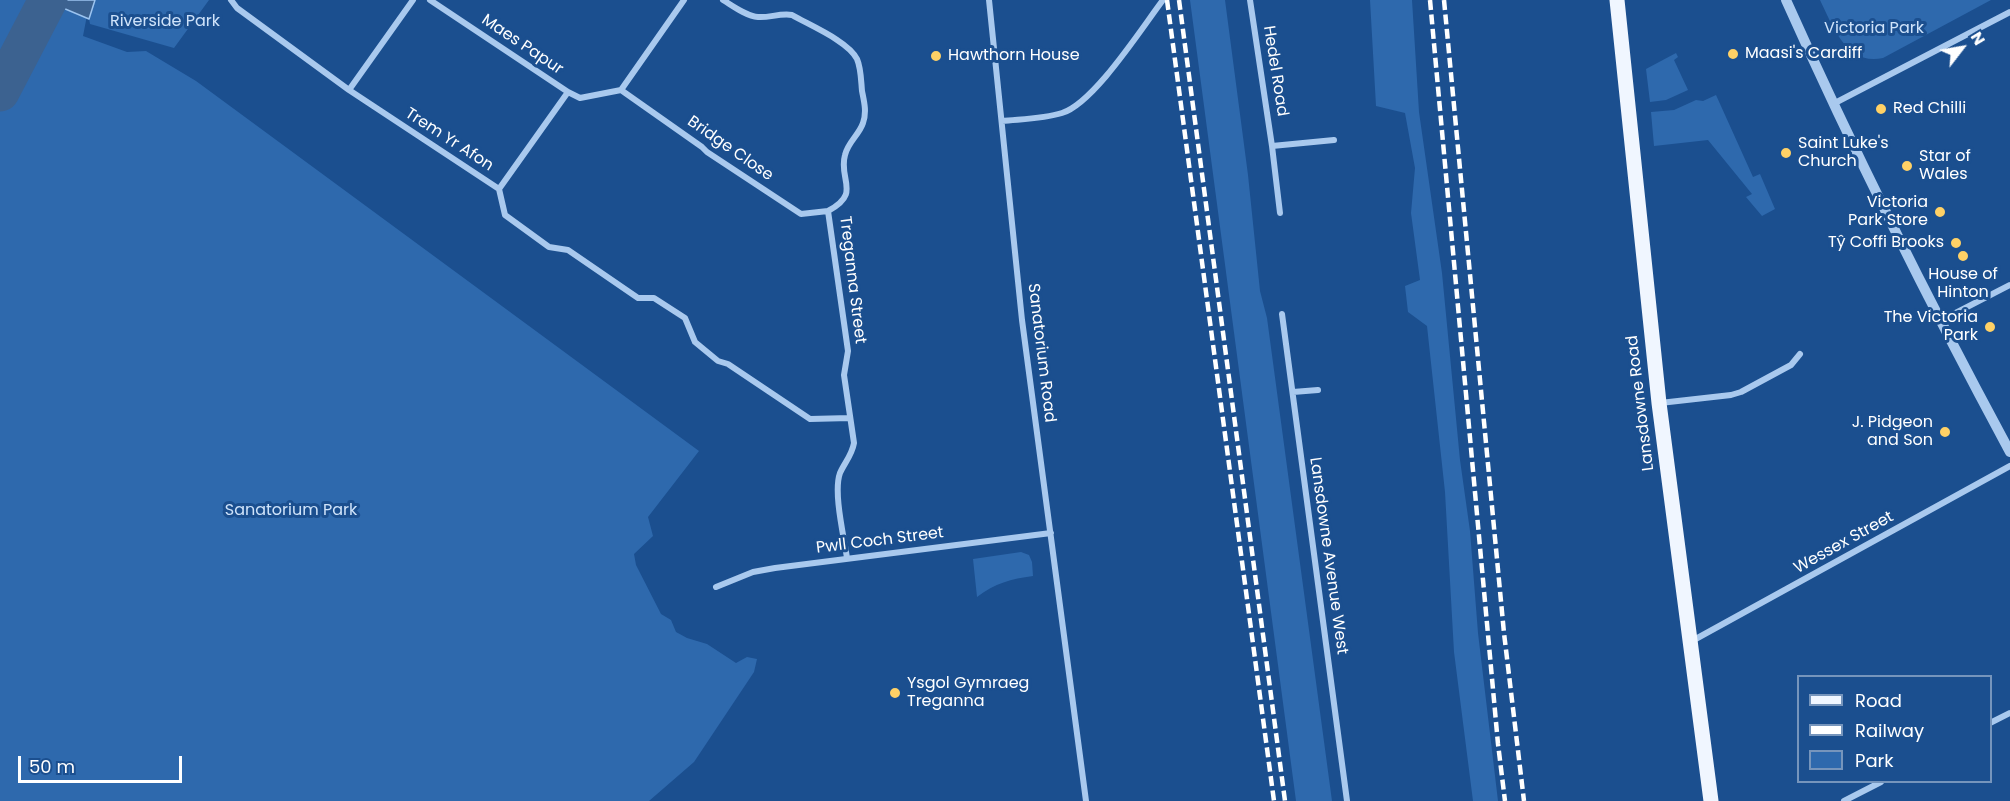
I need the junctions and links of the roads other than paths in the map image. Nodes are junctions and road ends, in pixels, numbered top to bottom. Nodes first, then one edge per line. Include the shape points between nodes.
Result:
1 (231, 0) edge
2 (413, 0) edge
3 (430, 0) edge
4 (684, 0) edge
5 (723, 0) edge
6 (989, 0) edge
7 (1163, 0) edge
8 (1250, 0) edge
9 (1617, 0) edge
10 (1786, 0) edge
11 (2010, 12) edge
12 (349, 90) junction
13 (621, 90) junction
14 (568, 92) junction
15 (1832, 104) junction
16 (1002, 121) junction
17 (1334, 140) dead end
18 (1272, 146) junction
19 (498, 189) junction
20 (828, 211) junction
21 (1280, 213) dead end
22 (2010, 285) edge
23 (1282, 314) dead end
24 (1940, 321) junction
25 (1800, 354) dead end
26 (1318, 390) dead end
27 (1293, 392) junction
28 (1659, 403) junction
29 (850, 417) junction
30 (2010, 452) edge
31 (2010, 466) edge
32 (1051, 532) junction
33 (846, 558) junction
34 (716, 587) dead end
35 (1690, 642) junction
36 (2010, 713) edge
37 (1992, 722) edge
38 (1879, 783) edge
39 (1086, 801) edge
40 (1347, 801) edge
41 (1711, 801) edge
42 (1844, 801) edge

1 - 12 street, Trem Yr Afon
2 - 12 street
3 - 14 street, Maes Papur
4 - 13 street
5 - 20 street, Treganna Street via 750,16 792,15 847,46 856,56 865,113 844,158 845,197
6 - 16 street, Sanatorium Road
7 - 16 street via 1081,103 1062,113
8 - 18 street, Hedel Road
9 - 28 main road, Lansdowne Road
10 - 15 street
11 - 15 street
12 - 19 street, Trem Yr Afon
13 - 14 street via 580,98
13 - 20 street, Bridge Close via 801,214
14 - 19 street
15 - 24 street
16 - 32 street, Sanatorium Road via 1022,320
17 - 18 street
18 - 21 street, Hedel Road
19 - 29 street, Trem Yr Afon via 505,215 549,247 568,250 638,298 654,298 685,318 695,342 718,361 810,419
20 - 29 street, Treganna Street via 848,351 844,375
22 - 24 street
23 - 27 street, Lansdowne Avenue West
24 - 30 street
25 - 28 street via 1791,365 1741,392
26 - 27 street
27 - 40 street, Lansdowne Avenue West
28 - 35 main road, Lansdowne Road
29 - 33 street, Treganna Street via 854,443 837,487
31 - 35 street, Wessex Street
32 - 33 street, Pwll Coch Street
32 - 39 street, Sanatorium Road
33 - 34 street, Pwll Coch Street via 753,572
35 - 41 main road, Lansdowne Road
36 - 37 street
38 - 42 street

